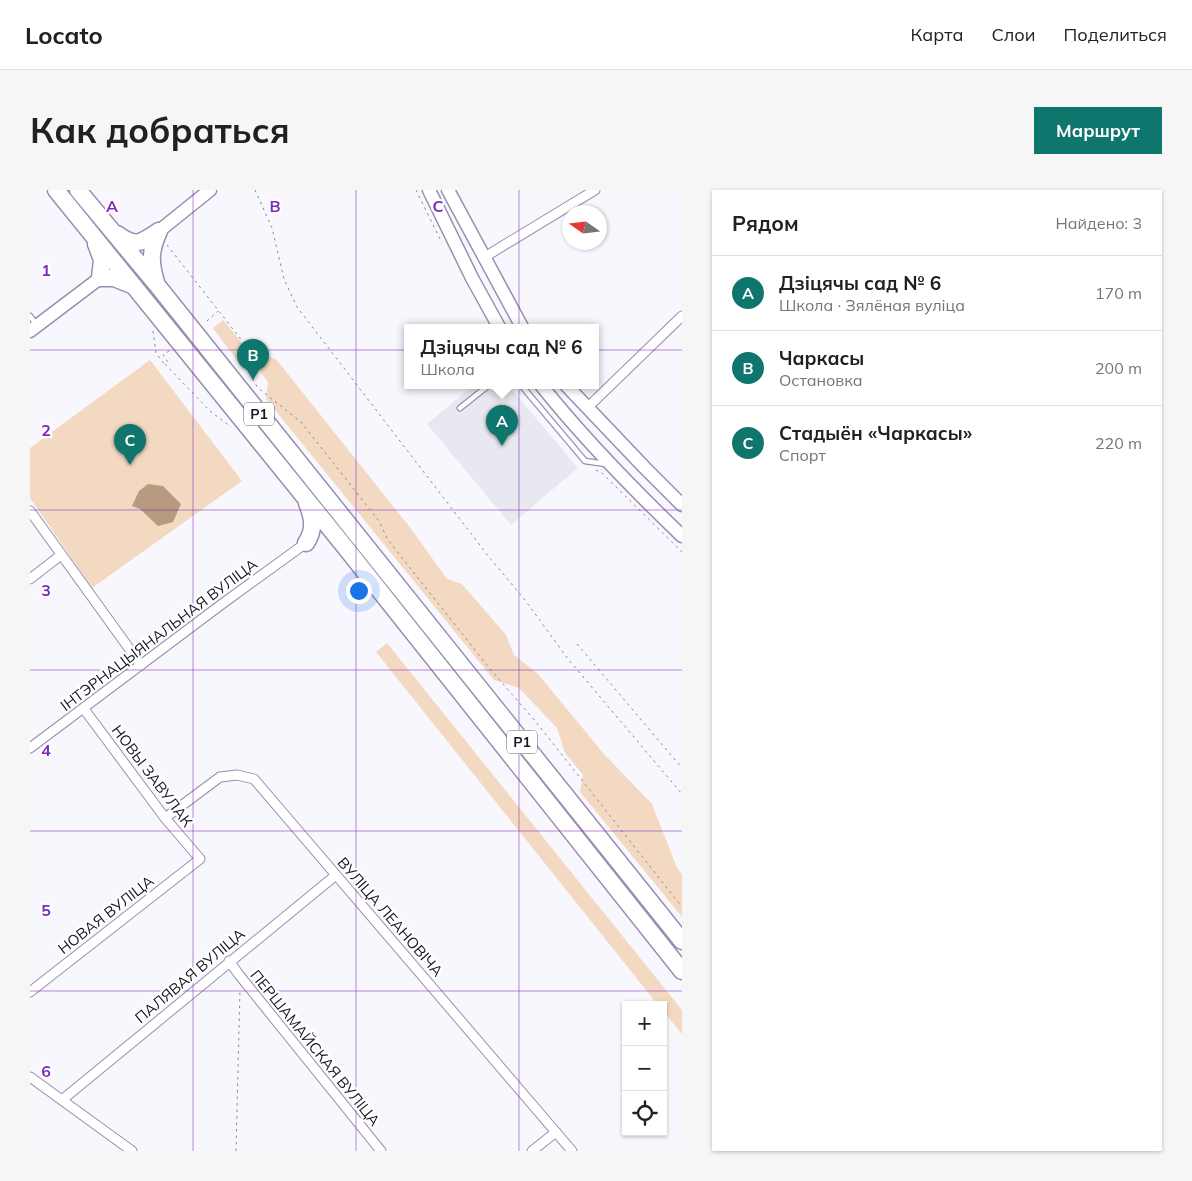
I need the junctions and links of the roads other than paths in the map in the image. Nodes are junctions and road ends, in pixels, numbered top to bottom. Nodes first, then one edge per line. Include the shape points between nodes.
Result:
1 (56, 190) edge
2 (78, 190) edge
3 (210, 190) edge
4 (428, 190) edge
5 (448, 190) edge
6 (595, 190) edge
7 (109, 228) junction
8 (91, 232) junction
9 (162, 237) junction
10 (483, 258) junction
11 (100, 278) junction
12 (157, 285) junction
13 (134, 286) junction
14 (682, 316) edge
15 (32, 324) edge
16 (497, 324) edge
17 (520, 324) edge
18 (484, 389) edge
19 (523, 389) edge
20 (544, 389) edge
21 (570, 389) edge
22 (460, 408) dead end
23 (587, 408) junction
24 (609, 464) junction
25 (303, 494) junction
26 (682, 504) edge
27 (30, 510) edge
28 (682, 536) edge
29 (306, 543) junction
30 (345, 547) junction
31 (61, 555) junction
32 (30, 579) edge
33 (141, 665) junction
34 (84, 708) junction
35 (30, 748) edge
36 (166, 818) junction
37 (200, 859) joint
38 (336, 875) junction
39 (682, 941) edge
40 (230, 960) junction
41 (682, 970) edge
42 (30, 992) edge
43 (30, 1077) edge
44 (62, 1100) junction
45 (556, 1132) junction
46 (132, 1151) edge
47 (381, 1151) edge
48 (532, 1151) edge
49 (572, 1151) edge

1 - 8 highway, Р1
2 - 7 highway, Р1
3 - 9 main road
4 - 16 main road
5 - 10 main road
6 - 10 street
7 - 9 highway via 136,244
7 - 12 highway, Р1
8 - 11 highway via 102,260
8 - 13 highway, Р1
9 - 12 highway via 152,250 152,270
10 - 17 main road
11 - 13 highway via 114,278
11 - 15 main road
12 - 39 highway, Р1
13 - 25 highway, Р1
14 - 23 street
18 - 22 lane
19 - 24 lane via 585,461
20 - 24 main road
21 - 23 main road
23 - 26 main road
24 - 28 main road
25 - 29 highway via 313,527
25 - 30 highway, Р1
27 - 31 street
29 - 30 highway via 321,538
29 - 33 street, ІНТЭРНАЦЫЯНАЛЬНАЯ ВУЛІЦА
30 - 41 highway, Р1
31 - 32 street
31 - 33 street
33 - 34 street, ІНТЭРНАЦЫЯНАЛЬНАЯ ВУЛІЦА
34 - 35 street, ІНТЭРНАЦЫЯНАЛЬНАЯ ВУЛІЦА
34 - 36 street, НОВЫ ЗАВУЛАК
36 - 37 street, НОВЫ ЗАВУЛАК
36 - 38 street, ВУЛІЦА ЛЕАНОВІЧА via 220,777 237,775 254,779
37 - 42 street, НОВАЯ ВУЛІЦА
38 - 40 street, ПАЛЯВАЯ ВУЛІЦА
38 - 45 street, ВУЛІЦА ЛЕАНОВІЧА
40 - 44 street, ПАЛЯВАЯ ВУЛІЦА
40 - 47 street, ПЕРШАМАЙСКАЯ ВУЛІЦА
43 - 44 street
44 - 46 street
45 - 48 street
45 - 49 street, ВУЛІЦА ЛЕАНОВІЧА

